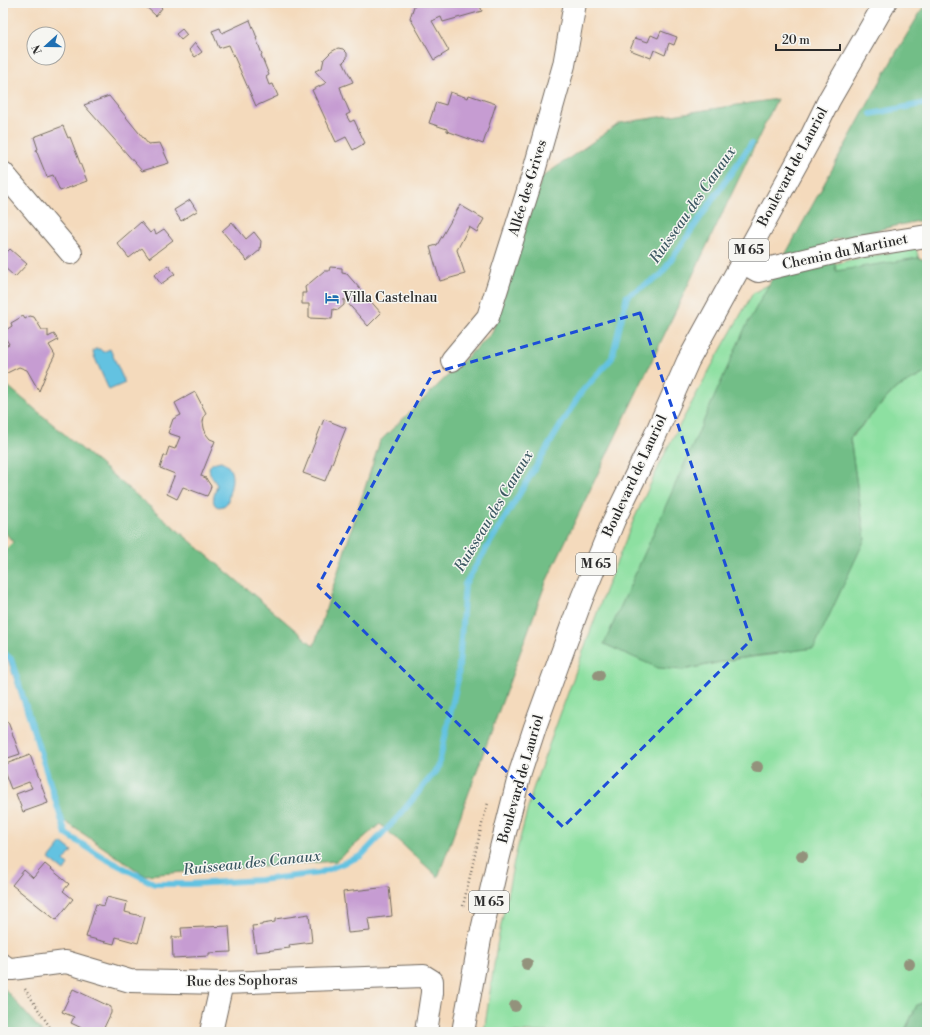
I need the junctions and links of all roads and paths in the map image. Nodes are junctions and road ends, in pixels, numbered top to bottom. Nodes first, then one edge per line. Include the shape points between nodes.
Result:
1 (575, 3) edge
2 (885, 3) edge
3 (3, 173) edge
4 (927, 236) edge
5 (71, 253) dead end
6 (742, 262) junction
7 (452, 360) dead end
8 (8, 967) edge
9 (222, 983) junction
10 (53, 1032) edge
11 (211, 1032) edge
12 (426, 1032) edge
13 (464, 1032) edge

1 - 7 street, Allée des Grives via 564,65 488,317
2 - 6 street, Boulevard de Lauriol / M 65 via 829,100
3 - 5 street
4 - 6 street, Chemin du Martinet via 858,248 758,271
6 - 13 street, Boulevard de Lauriol / M 65 via 688,361 614,520 552,680 520,773 499,856 480,939
8 - 9 street, Rue des Sophoras via 66,962 130,981
8 - 10 path
9 - 11 street
9 - 12 street, Rue des Sophoras via 424,976 432,981

